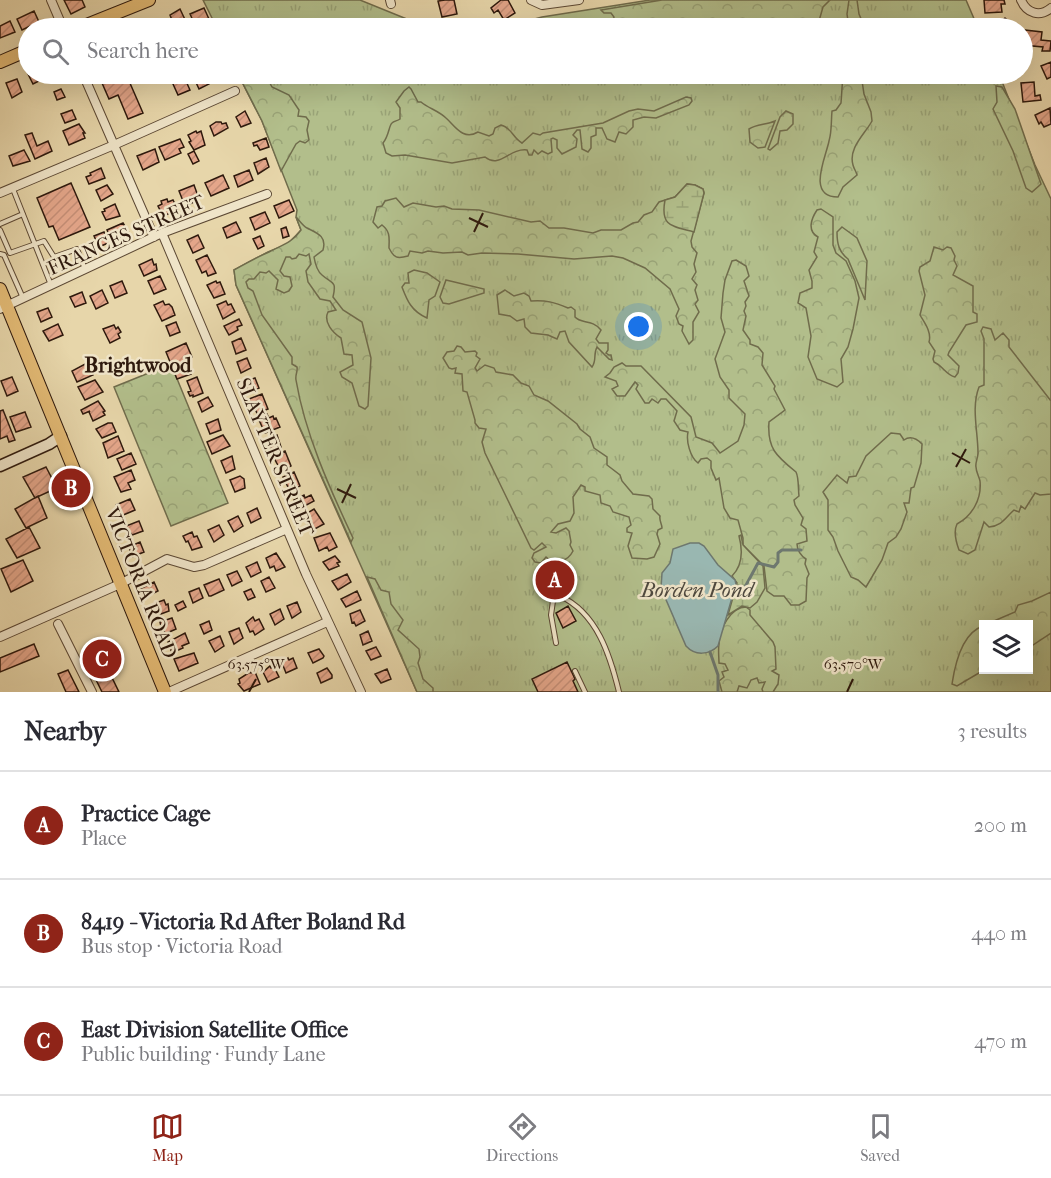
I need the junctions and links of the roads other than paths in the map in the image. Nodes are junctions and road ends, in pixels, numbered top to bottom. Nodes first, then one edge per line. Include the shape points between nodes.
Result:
1 (51, 0) edge
2 (149, 0) edge
3 (532, 0) edge
4 (579, 0) edge
5 (1022, 0) edge
6 (1051, 8) edge
7 (59, 18) edge
8 (104, 18) edge
9 (18, 54) edge
10 (0, 62) edge
11 (87, 84) edge
12 (235, 91) dead end
13 (114, 145) junction
14 (13, 188) junction
15 (0, 193) edge
16 (267, 195) dead end
17 (23, 214) junction
18 (0, 224) edge
19 (162, 233) junction
20 (1, 234) edge
21 (154, 237) junction
22 (34, 243) junction
23 (0, 254) edge
24 (85, 270) junction
25 (52, 285) junction
26 (0, 289) edge
27 (24, 299) junction
28 (3, 308) edge
29 (61, 436) junction
30 (0, 466) edge
31 (287, 529) junction
32 (120, 584) junction
33 (327, 622) junction
34 (58, 624) dead end
35 (0, 638) edge
36 (556, 643) dead end
37 (575, 670) dead end
38 (92, 692) edge
39 (167, 692) edge
40 (361, 692) edge
41 (585, 692) edge
42 (619, 692) edge

1 - 7 street
2 - 8 main road
3 - 4 street via 542,5
5 - 6 street via 1032,12 1043,13
9 - 10 main road
11 - 13 street
12 - 13 street
13 - 14 street
13 - 21 street
14 - 15 street
14 - 17 lane
16 - 19 street, FRANCES STREET
17 - 18 lane
17 - 22 lane
19 - 21 street, FRANCES STREET
19 - 31 street, SLAYTER STREET
20 - 22 lane via 10,253
21 - 24 street, FRANCES STREET
22 - 24 lane via 44,241 54,257 77,249
22 - 25 lane
23 - 27 lane via 4,255
24 - 25 street, FRANCES STREET
25 - 27 street, FRANCES STREET
26 - 28 main road, VICTORIA ROAD
27 - 28 street, FRANCES STREET
28 - 29 main road, VICTORIA ROAD
29 - 30 street
29 - 32 main road, VICTORIA ROAD
31 - 32 street via 204,565 194,567 167,559
31 - 33 street, SLAYTER STREET
32 - 35 street
32 - 39 main road, VICTORIA ROAD
33 - 39 street
33 - 40 street, SLAYTER STREET
34 - 38 street
36 - 42 lane via 551,615 553,601 560,596 576,603 589,618 605,647
37 - 41 lane

